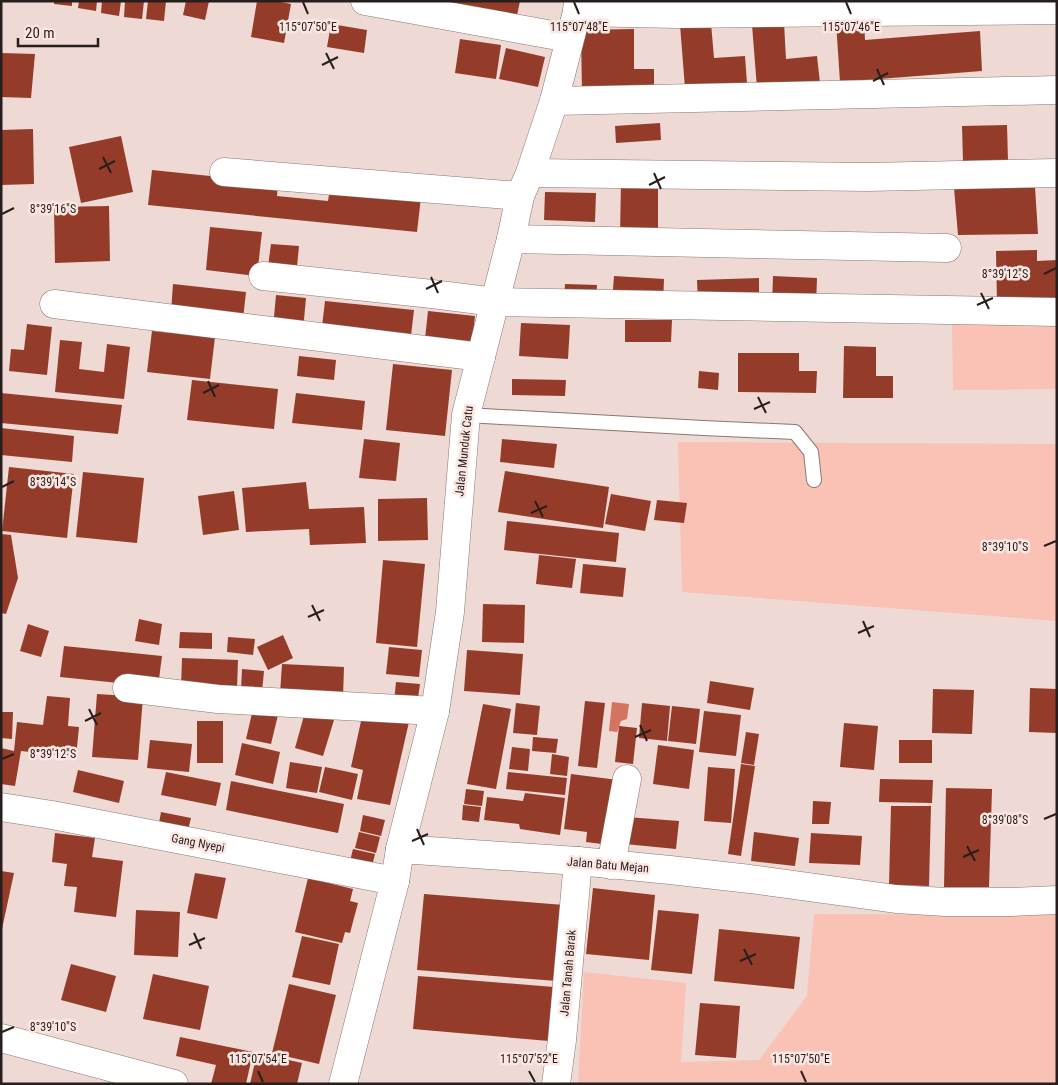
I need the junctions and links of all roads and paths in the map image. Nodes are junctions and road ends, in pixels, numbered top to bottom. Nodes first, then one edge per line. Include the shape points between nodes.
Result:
1 (365, 1) edge
2 (578, 7) edge
3 (1057, 10) edge
4 (569, 38) junction
5 (1057, 90) edge
6 (554, 101) junction
7 (224, 172) dead end
8 (1057, 173) edge
9 (525, 184) junction
10 (511, 239) junction
11 (947, 248) dead end
12 (263, 276) dead end
13 (495, 302) junction
14 (54, 304) dead end
15 (1057, 312) edge
16 (481, 357) junction
17 (466, 415) junction
18 (814, 480) dead end
19 (127, 688) dead end
20 (435, 711) junction
21 (627, 779) dead end
22 (1, 807) edge
23 (400, 849) junction
24 (578, 861) junction
25 (611, 865) junction
26 (395, 881) junction
27 (1057, 900) edge
28 (1, 1038) edge
29 (174, 1084) edge
30 (343, 1084) edge
31 (556, 1084) edge

1 - 4 street
2 - 3 street via 678,14
2 - 4 street, Jalan Munduk Catu
4 - 6 street, Jalan Munduk Catu
5 - 6 street
6 - 9 street, Jalan Munduk Catu
7 - 9 street
8 - 9 street
9 - 10 street, Jalan Munduk Catu
10 - 11 street
10 - 13 street, Jalan Munduk Catu
12 - 13 street
13 - 15 street
13 - 16 street, Jalan Munduk Catu
14 - 16 street
16 - 17 street, Jalan Munduk Catu
17 - 18 lane via 795,432 811,452
17 - 20 street, Jalan Munduk Catu via 450,612
19 - 20 street via 218,699
20 - 23 street, Jalan Munduk Catu
21 - 25 street
22 - 26 street, Gang Nyepi
23 - 24 street, Jalan Batu Mejan
23 - 26 street
24 - 25 street, Jalan Batu Mejan
24 - 31 street, Jalan Tanah Barak
25 - 27 street, Jalan Batu Mejan via 750,879 896,899 945,902
26 - 30 street
28 - 29 street

